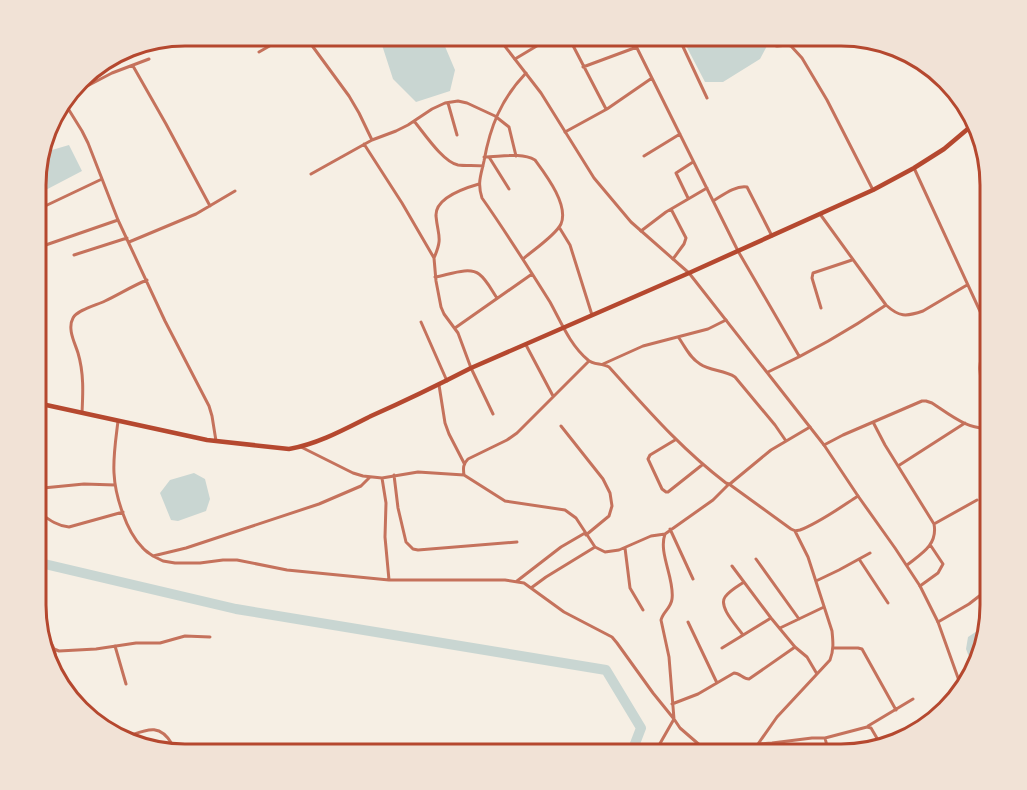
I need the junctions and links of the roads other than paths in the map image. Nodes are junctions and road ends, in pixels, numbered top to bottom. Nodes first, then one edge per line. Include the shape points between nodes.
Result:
1 (269, 46) edge
2 (312, 46) edge
3 (505, 46) edge
4 (536, 47) edge
5 (573, 47) edge
6 (637, 47) joint
7 (683, 47) edge
8 (792, 47) edge
9 (259, 52) dead end
10 (148, 58) dead end
11 (515, 59) junction
12 (132, 66) junction
13 (583, 67) junction
14 (526, 73) junction
15 (652, 78) junction
16 (90, 85) edge
17 (706, 99) dead end
18 (448, 103) junction
19 (607, 109) junction
20 (69, 110) edge
21 (495, 116) junction
22 (414, 121) junction
23 (968, 129) edge
24 (565, 132) junction
25 (680, 134) junction
26 (457, 135) dead end
27 (372, 140) junction
28 (364, 144) junction
29 (516, 156) junction
30 (644, 156) dead end
31 (484, 157) junction
32 (489, 157) junction
33 (693, 162) junction
34 (483, 166) junction
35 (914, 168) junction
36 (311, 174) dead end
37 (102, 179) junction
38 (478, 184) junction
39 (706, 188) junction
40 (509, 189) dead end
41 (873, 190) junction
42 (235, 191) dead end
43 (688, 198) junction
44 (712, 201) junction
45 (46, 206) edge
46 (210, 206) junction
47 (671, 209) junction
48 (820, 214) junction
49 (118, 220) junction
50 (559, 227) junction
51 (641, 231) junction
52 (772, 236) junction
53 (128, 240) junction
54 (46, 245) edge
55 (738, 251) junction
56 (74, 255) dead end
57 (434, 258) junction
58 (523, 259) junction
59 (673, 259) junction
60 (852, 260) junction
61 (690, 273) junction
62 (532, 274) junction
63 (435, 277) junction
64 (147, 280) junction
65 (967, 285) junction
66 (497, 298) junction
67 (886, 305) junction
68 (821, 308) dead end
69 (981, 313) edge
70 (592, 315) junction
71 (726, 320) junction
72 (421, 322) dead end
73 (455, 328) junction
74 (563, 328) junction
75 (679, 338) junction
76 (526, 344) junction
77 (799, 356) junction
78 (589, 361) junction
79 (981, 362) edge
80 (603, 364) junction
81 (471, 368) junction
82 (768, 372) junction
83 (981, 378) edge
84 (447, 381) junction
85 (439, 385) junction
86 (553, 396) junction
87 (47, 405) edge
88 (82, 413) junction
89 (493, 414) dead end
90 (118, 421) junction
91 (873, 422) junction
92 (965, 423) junction
93 (561, 426) dead end
94 (810, 427) junction
95 (980, 429) edge
96 (675, 440) junction
97 (216, 441) junction
98 (786, 441) junction
99 (824, 445) junction
100 (300, 447) junction
101 (464, 463) junction
102 (702, 465) junction
103 (898, 466) junction
104 (464, 475) junction
105 (394, 476) junction
106 (370, 477) junction
107 (382, 478) junction
108 (115, 484) junction
109 (729, 484) junction
110 (47, 488) edge
111 (858, 496) junction
112 (977, 500) dead end
113 (123, 512) junction
114 (47, 519) edge
115 (934, 524) junction
116 (670, 529) junction
117 (795, 531) junction
118 (586, 534) junction
119 (665, 534) junction
120 (517, 542) dead end
121 (931, 546) junction
122 (595, 547) junction
123 (625, 548) junction
124 (870, 553) dead end
125 (153, 556) junction
126 (756, 559) dead end
127 (859, 559) junction
128 (907, 565) junction
129 (732, 566) dead end
130 (693, 579) dead end
131 (389, 580) junction
132 (517, 580) junction
133 (744, 582) junction
134 (816, 582) junction
135 (920, 586) junction
136 (531, 588) junction
137 (980, 595) edge
138 (888, 603) dead end
139 (824, 607) junction
140 (643, 610) dead end
141 (771, 618) junction
142 (799, 619) junction
143 (938, 621) junction
144 (688, 622) dead end
145 (780, 628) junction
146 (743, 635) junction
147 (210, 637) dead end
148 (115, 646) junction
149 (795, 647) junction
150 (722, 648) dead end
151 (833, 648) junction
152 (54, 649) edge
153 (817, 674) junction
154 (959, 679) edge
155 (717, 683) junction
156 (126, 684) dead end
157 (913, 699) dead end
158 (672, 704) junction
159 (896, 710) junction
160 (674, 719) junction
161 (867, 727) junction
162 (136, 734) edge
163 (825, 738) junction
164 (877, 739) edge
165 (171, 742) edge
166 (659, 744) edge
167 (698, 744) edge
168 (758, 744) edge
169 (760, 744) edge
170 (826, 744) edge

1 - 9 street
2 - 27 street via 349,96
3 - 11 street
4 - 11 street
5 - 13 street
6 - 13 street
6 - 15 street
7 - 17 street
8 - 41 street via 827,100
10 - 12 street
11 - 14 street
12 - 16 street
12 - 46 street
13 - 19 street
14 - 21 street
14 - 24 street
15 - 19 street
15 - 25 street
18 - 21 street via 458,100
18 - 22 street
18 - 26 street
19 - 24 street
20 - 37 street via 82,130
21 - 29 street via 511,130
21 - 31 street
22 - 27 street
22 - 34 street via 452,162
23 - 35 main road
24 - 51 street via 594,178
25 - 30 street
25 - 33 street
27 - 28 street
28 - 36 street
28 - 57 street
29 - 32 street
29 - 50 street via 536,160 555,189 562,212
31 - 32 street
31 - 34 street
32 - 40 street
33 - 39 street
33 - 43 street via 676,173
34 - 38 street
35 - 41 main road
35 - 65 street
37 - 45 street
37 - 49 street
38 - 57 street via 457,191 437,209 440,240
38 - 58 street via 482,198
39 - 43 street
39 - 44 street
41 - 48 main road
42 - 46 street
43 - 47 street
44 - 52 street via 747,187
44 - 55 street
46 - 53 street
47 - 51 street
47 - 59 street via 686,238
48 - 52 main road
48 - 60 street
49 - 53 street
49 - 54 street
50 - 58 street
50 - 70 street via 570,245
51 - 59 street
52 - 55 main road
53 - 56 street
53 - 64 street
55 - 61 main road
55 - 77 street
57 - 63 street
58 - 62 street
59 - 61 street
60 - 67 street
60 - 68 street via 813,273
61 - 70 main road
61 - 71 street
62 - 66 street
62 - 74 street
63 - 66 street via 473,271
63 - 73 street via 441,307
64 - 88 street via 73,318 73,339 82,368
64 - 97 street via 209,406
65 - 67 street via 915,313 896,314
65 - 69 street
66 - 73 street
67 - 77 street
70 - 74 main road
71 - 75 street
71 - 82 street
72 - 84 street
73 - 81 street
74 - 76 main road
74 - 78 street
75 - 80 street via 643,346
75 - 98 street via 699,364 735,377
76 - 81 main road
76 - 86 street
77 - 82 street
78 - 80 street
78 - 86 street
79 - 83 street
80 - 96 street
81 - 84 main road
81 - 89 street
82 - 94 street
84 - 85 main road
85 - 100 main road
85 - 101 street via 445,423
86 - 101 street via 517,433
87 - 88 main road
88 - 90 main road
90 - 97 main road
90 - 108 street via 113,460
91 - 92 street via 926,401
91 - 99 street
91 - 103 street
92 - 95 street
92 - 103 street
93 - 118 street via 610,493 609,516
94 - 98 street
94 - 99 street
96 - 102 street
96 - 102 street via 648,459 662,489 668,492
97 - 100 main road
98 - 109 street
99 - 111 street
100 - 106 street via 353,473
101 - 104 street
102 - 109 street
103 - 115 street
104 - 105 street via 418,472
104 - 118 street via 505,501 565,510 576,518
105 - 107 street
105 - 120 street via 406,542 413,549
106 - 107 street
106 - 125 street via 361,486 319,504
107 - 131 street
108 - 110 street
108 - 113 street
109 - 116 street via 713,500
109 - 117 street
111 - 117 street
111 - 128 street
112 - 115 street
113 - 114 street via 69,527
113 - 125 street via 136,540
115 - 121 street
116 - 119 street
116 - 130 street
117 - 134 street
118 - 122 street
118 - 132 street via 561,547
119 - 123 street
119 - 158 street via 663,543 672,595 661,620 669,657
121 - 128 street
121 - 135 street via 943,564 938,573
122 - 123 street via 605,552
122 - 136 street
123 - 140 street via 630,588
124 - 127 street
125 - 131 street via 175,563 237,560 287,570
126 - 142 street
127 - 134 street
127 - 138 street
128 - 135 street
129 - 133 street
131 - 132 street
132 - 136 street
133 - 141 street
133 - 146 street via 723,599 724,610
134 - 139 street
135 - 143 street
136 - 160 street via 564,612 612,638
137 - 143 street
139 - 142 street
139 - 151 street
141 - 145 street
141 - 146 street
142 - 145 street
143 - 154 street
144 - 155 street
145 - 149 street
146 - 150 street
147 - 148 street via 185,636 160,643
148 - 152 street
148 - 156 street
149 - 153 street
149 - 155 street via 749,679 734,673
151 - 153 street via 830,660
151 - 159 street via 862,649
153 - 168 street
155 - 158 street
157 - 159 street
158 - 160 street
159 - 161 street
160 - 166 street
160 - 167 street
161 - 163 street
161 - 164 street
162 - 165 street via 158,730
163 - 169 street
163 - 170 street

